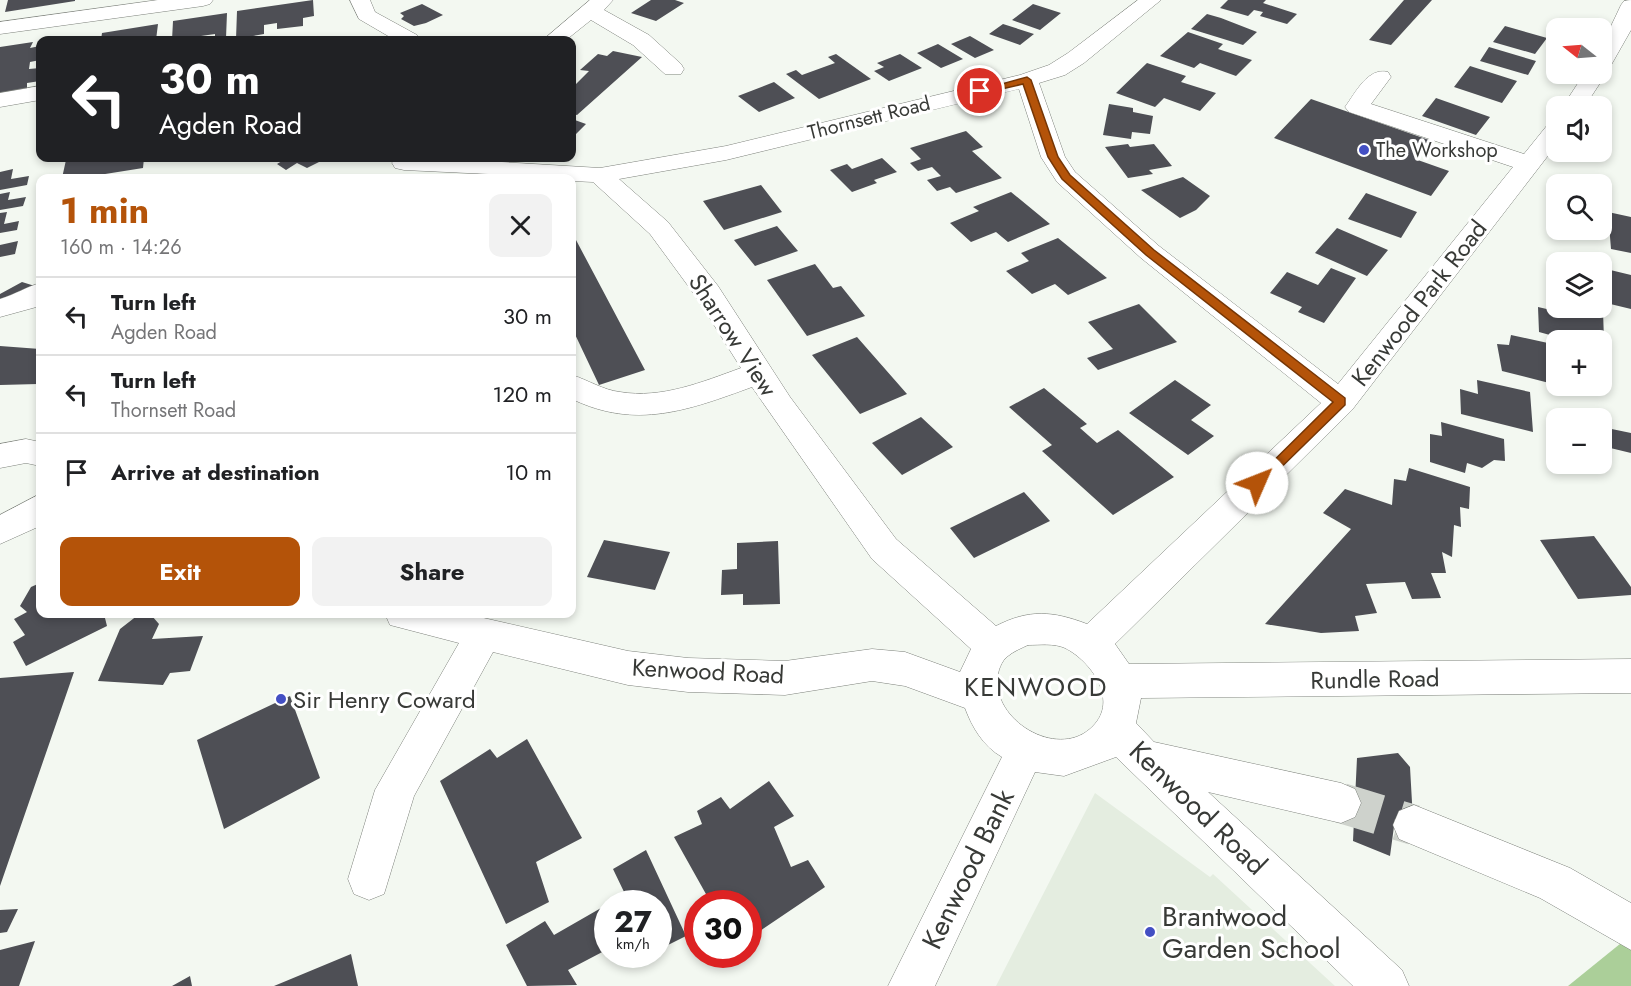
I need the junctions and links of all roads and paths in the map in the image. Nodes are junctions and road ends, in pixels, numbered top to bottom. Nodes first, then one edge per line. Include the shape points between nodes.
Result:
1 (203, 0) edge
2 (360, 0) edge
3 (1151, 0) edge
4 (1631, 4) edge
5 (597, 5) edge
6 (0, 28) edge
7 (402, 36) edge
8 (558, 36) edge
9 (1612, 46) edge
10 (673, 69) dead end
11 (1380, 78) dead end
12 (1027, 80) junction
13 (36, 94) edge
14 (0, 100) edge
15 (1546, 142) edge
16 (405, 162) edge
17 (433, 162) edge
18 (1528, 164) junction
19 (390, 174) edge
20 (600, 175) junction
21 (36, 295) edge
22 (0, 308) edge
23 (759, 373) junction
24 (576, 388) edge
25 (1341, 402) junction
26 (36, 453) edge
27 (0, 456) edge
28 (36, 510) edge
29 (0, 530) edge
30 (419, 618) edge
31 (484, 634) junction
32 (992, 645) junction
33 (1090, 645) junction
34 (1631, 676) edge
35 (1119, 681) junction
36 (977, 695) junction
37 (1129, 743) junction
38 (1025, 751) junction
39 (1341, 803) tunnel mouth
40 (1414, 825) tunnel mouth
41 (369, 879) dead end
42 (1631, 928) edge
43 (910, 986) edge
44 (1386, 986) edge

1 - 6 street
2 - 7 street via 366,15
3 - 12 street, Thornsett Road via 1076,58 1057,70
4 - 9 street
5 - 8 street
5 - 10 street
11 - 18 street via 1356,107
12 - 20 street, Thornsett Road via 726,153
12 - 25 street via 1053,157 1066,177 1150,252
13 - 14 street
15 - 18 street, Kenwood Park Road
16 - 19 street
17 - 20 street
18 - 25 street, Kenwood Park Road
20 - 23 street, Sharrow View via 659,228 708,292
21 - 22 street
23 - 24 street via 663,405 617,404
23 - 32 street, Sharrow View via 884,549
25 - 33 street, Kenwood Park Road
26 - 27 street
28 - 29 street
30 - 31 street, Kenwood Road
31 - 36 street, Kenwood Road via 628,668 688,675 785,678 872,665 905,669
31 - 41 street via 395,790
32 - 33 street via 1018,631 1048,629
32 - 36 street via 977,673
33 - 35 street via 1109,662
34 - 35 street, Rundle Road
35 - 37 street
36 - 38 street via 993,728
37 - 38 street via 1101,746 1079,756 1053,758
37 - 39 street
37 - 44 street, Kenwood Road
38 - 43 street, Kenwood Bank
40 - 42 street via 1556,883

